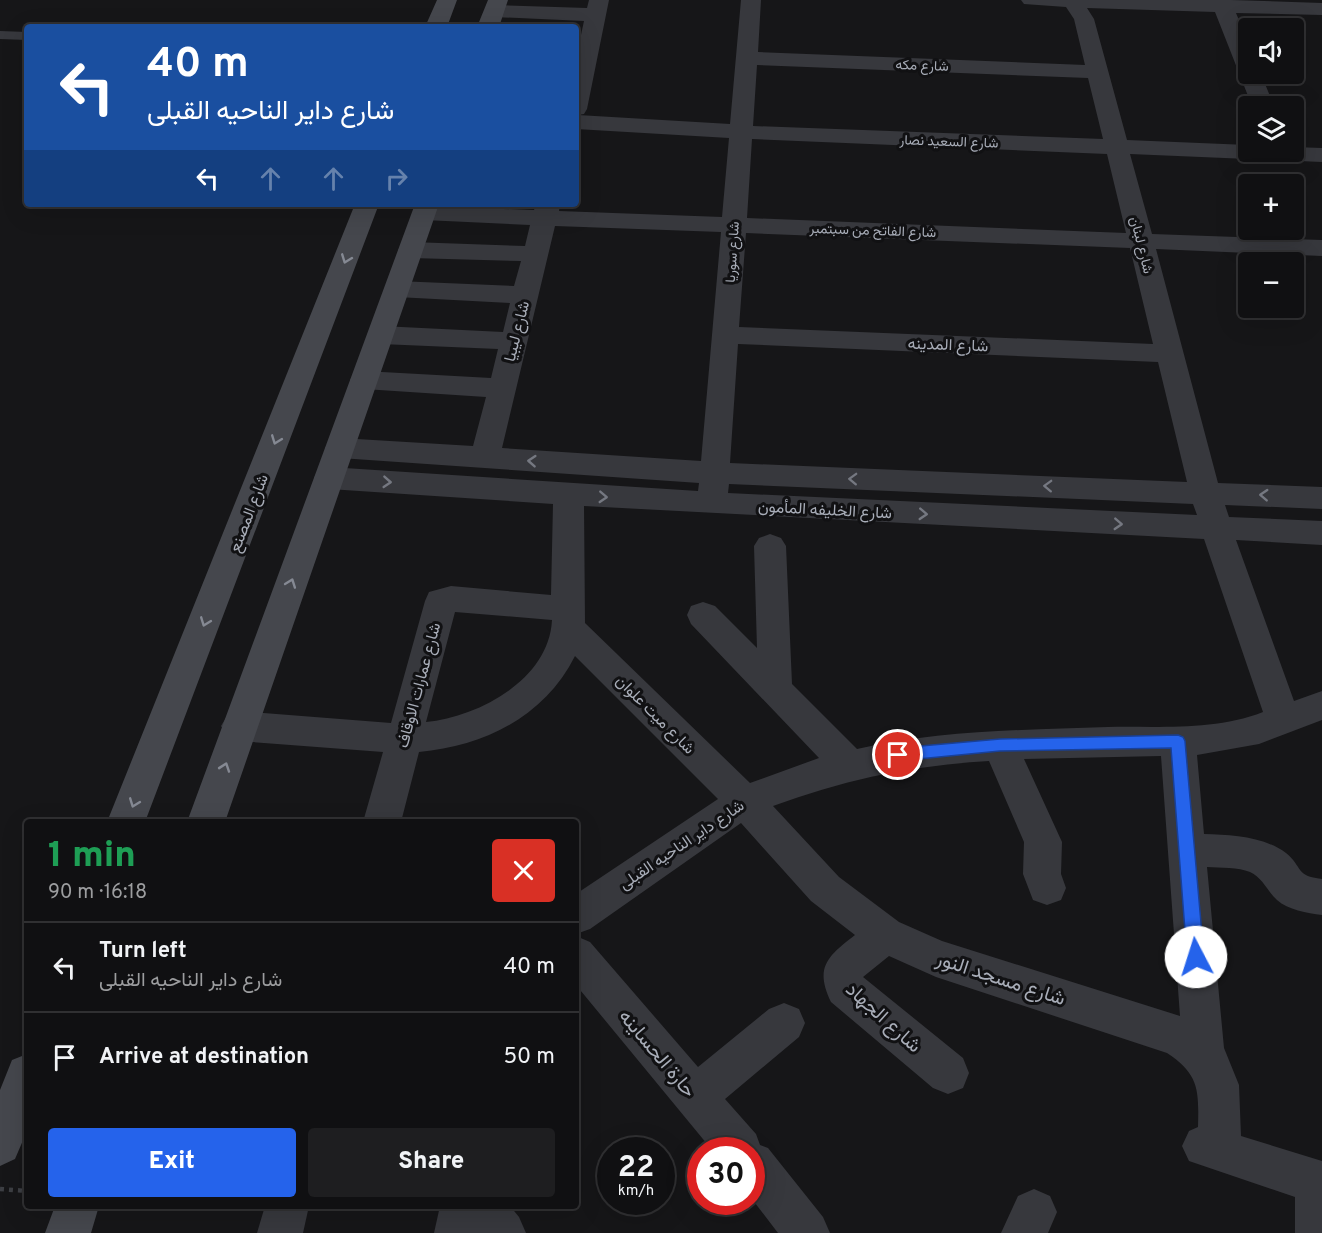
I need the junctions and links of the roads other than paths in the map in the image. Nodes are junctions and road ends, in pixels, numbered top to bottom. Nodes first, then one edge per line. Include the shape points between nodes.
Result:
1 (447, 0) edge
2 (751, 0) edge
3 (1031, 0) edge
4 (1072, 1) edge
5 (1223, 6) junction
6 (598, 7) edge
7 (1322, 9) edge
8 (493, 13) edge
9 (437, 24) edge
10 (0, 34) edge
11 (24, 36) edge
12 (1238, 43) edge
13 (582, 50) edge
14 (746, 58) junction
15 (1098, 72) junction
16 (579, 83) edge
17 (579, 122) edge
18 (740, 132) junction
19 (1118, 148) junction
20 (1238, 152) edge
21 (1304, 154) edge
22 (1322, 155) edge
23 (367, 207) edge
24 (426, 208) edge
25 (546, 211) edge
26 (734, 225) junction
27 (1141, 241) junction
28 (411, 250) junction
29 (535, 254) junction
30 (1319, 255) edge
31 (397, 289) junction
32 (525, 295) junction
33 (381, 335) junction
34 (725, 335) junction
35 (513, 342) junction
36 (1170, 354) junction
37 (364, 380) junction
38 (502, 388) junction
39 (340, 448) junction
40 (484, 458) junction
41 (715, 473) junction
42 (329, 478) junction
43 (1205, 492) junction
44 (569, 495) junction
45 (1322, 498) edge
46 (712, 503) junction
47 (1216, 529) junction
48 (1322, 533) edge
49 (770, 546) dead end
50 (702, 615) dead end
51 (567, 618) junction
52 (775, 690) junction
53 (1322, 705) edge
54 (1283, 719) junction
55 (239, 726) junction
56 (403, 739) junction
57 (1178, 741) junction
58 (1000, 745) junction
59 (849, 765) junction
60 (744, 801) junction
61 (127, 819) edge
62 (207, 819) edge
63 (383, 819) edge
64 (1187, 849) junction
65 (1047, 888) dead end
66 (1322, 897) edge
67 (579, 914) edge
68 (885, 935) junction
69 (579, 959) edge
70 (784, 1023) dead end
71 (1203, 1052) junction
72 (948, 1073) dead end
73 (24, 1083) edge
74 (695, 1097) junction
75 (729, 1137) edge
76 (0, 1144) edge
77 (765, 1180) edge
78 (1319, 1182) edge
79 (76, 1209) edge
80 (286, 1209) edge
81 (461, 1209) edge
82 (484, 1209) edge
83 (68, 1233) edge
84 (280, 1233) edge
85 (457, 1233) edge
86 (503, 1233) edge
87 (807, 1233) edge
88 (1318, 1233) edge

1 - 9 main road
2 - 14 street, شارع سوريا
3 - 4 street
4 - 5 street
4 - 15 street, شارع لبنان via 1084,19
5 - 7 street
5 - 12 street
6 - 8 street
6 - 13 street
10 - 11 lane
13 - 16 street
14 - 15 street, شارع مكه
14 - 18 street, شارع سوريا
15 - 19 street, شارع لبنان
17 - 18 street, شارع السعيد نصار
18 - 19 street, شارع السعيد نصار
18 - 26 street, شارع سوريا
19 - 20 street, شارع السعيد نصار
19 - 27 street, شارع لبنان
21 - 22 street, شارع السعيد نصار
23 -> 61 main road, شارع المصنع
24 - 25 street, شارع الفاتح من سبتمبر
24 - 28 main road
25 - 26 street, شارع الفاتح من سبتمبر
25 - 29 street, شارع ليبيا
26 - 27 street, شارع الفاتح من سبتمبر
26 - 34 street, شارع سوريا
27 - 30 street, شارع الفاتح من سبتمبر
27 - 36 street, شارع لبنان
28 - 29 street
28 - 31 main road
29 - 32 street, شارع ليبيا
31 - 32 street
31 - 33 main road
32 - 35 street, شارع ليبيا
33 - 35 street
33 - 37 main road
34 - 36 street, شارع المدينه
34 - 41 street, شارع سوريا
35 - 38 street, شارع ليبيا
36 - 43 street, شارع لبنان
37 - 38 street
37 - 39 main road
38 - 40 street, شارع ليبيا
39 - 40 street, شارع الخليفه المأمون
39 - 42 main road
41 -> 40 street, شارع الخليفه المأمون
43 -> 41 street, شارع الخليفه المأمون
41 - 46 street, شارع سوريا
42 -> 44 street, شارع الخليفه المأمون
55 -> 42 main road
45 -> 43 street, شارع الخليفه المأمون
43 - 47 street, شارع لبنان
44 -> 46 street, شارع الخليفه المأمون
44 - 51 street
46 -> 47 street, شارع الخليفه المأمون
47 - 48 street, شارع الخليفه المأمون
47 - 54 street, شارع لبنان
49 - 52 street
50 - 52 street
51 - 56 street via 562,648 550,669 513,706 462,731
51 - 56 street, شارع عمارات الاوقاف via 451,599 441,601
51 - 60 street, شارع ميت علوان
52 - 59 street
53 - 54 street, شارع داير الناحيه القبلى
54 - 57 street, شارع داير الناحيه القبلى via 1232,736
55 - 56 street
62 -> 55 main road
56 - 63 street, شارع عمارات الاوقاف
57 - 58 street, شارع داير الناحيه القبلى
57 - 64 street
58 - 59 street, شارع داير الناحيه القبلى via 908,753
58 - 65 street via 1043,842 1042,874
59 - 60 street, شارع داير الناحيه القبلى
60 - 67 street, شارع داير الناحيه القبلى
60 - 68 street, شارع مسجد النور via 825,889
64 - 66 street via 1259,858 1276,869 1294,892
64 - 71 street
68 - 71 street, شارع مسجد النور via 936,958 1179,1036
68 - 72 street, شارع الجهاد via 844,968 842,982
69 - 74 street, حارة الحساينه
70 - 74 street
71 - 78 street, شارع مسجد النور via 1220,1087 1211,1148
73 - 76 main road
74 - 75 street, حارة الحساينه
77 - 87 street
78 - 88 street
79 - 83 main road
80 - 84 street
81 - 85 street
82 - 86 street

